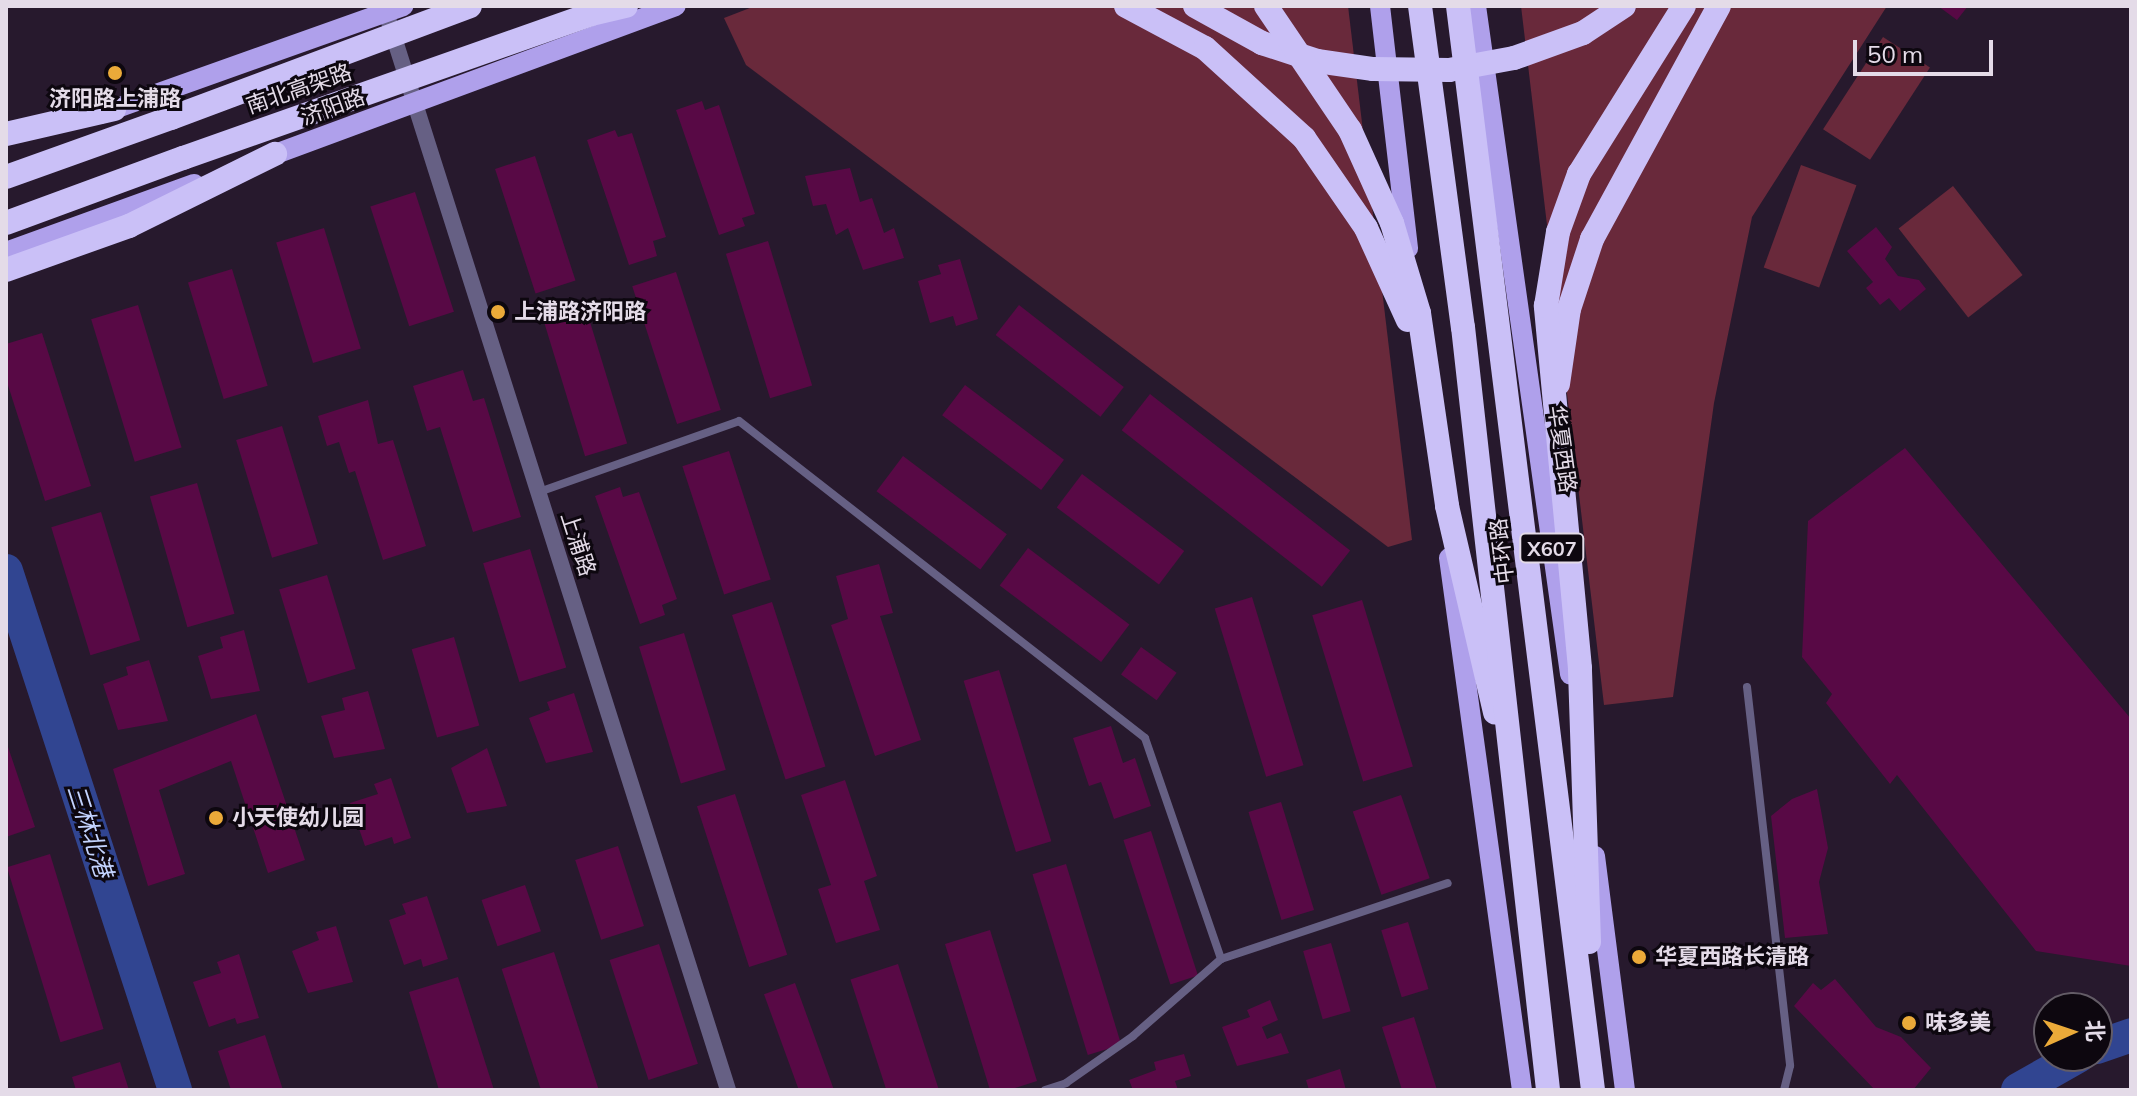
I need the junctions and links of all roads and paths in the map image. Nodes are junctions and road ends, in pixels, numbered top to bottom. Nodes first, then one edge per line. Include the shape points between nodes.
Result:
1 (470, 6) edge
2 (626, 6) edge
3 (676, 6) edge
4 (1126, 6) edge
5 (1195, 6) edge
6 (1266, 6) edge
7 (1380, 6) edge
8 (1420, 6) edge
9 (1458, 6) edge
10 (1476, 6) edge
11 (1624, 6) edge
12 (1684, 6) edge
13 (1719, 6) edge
14 (391, 8) edge
15 (601, 10) edge
16 (416, 103) junction
17 (114, 109) junction
18 (6, 134) edge
19 (6, 147) edge
20 (275, 154) junction
21 (6, 177) edge
22 (6, 223) edge
23 (6, 252) edge
24 (6, 270) edge
25 (1425, 358) junction
26 (1554, 410) junction
27 (538, 492) junction
28 (1747, 687) dead end
29 (1514, 780) junction
30 (1448, 883) dead end
31 (1221, 959) junction
32 (1590, 1060) junction
33 (728, 1090) edge
34 (1045, 1090) edge
35 (1522, 1090) edge
36 (1548, 1090) edge
37 (1593, 1090) edge
38 (1625, 1090) edge
39 (1784, 1090) edge

1 - 21 highway, 南北高架路, bridge
2 - 15 highway, 南北高架路
3 - 16 main road, 济阳路
4 - 25 highway, bridge via 1205,48 1304,138 1366,228
5 - 11 highway, bridge via 1262,43 1317,61 1418,70 1514,58 1583,33
6 - 25 highway, bridge via 1356,143 1392,223 1419,313
7 - 35 main road via 1423,383
8 - 29 highway, 中环路, bridge
9 - 32 highway, 中环路, bridge
10 - 38 main road, 华夏西路 / X607
12 - 26 highway, bridge via 1579,174 1558,232 1546,306
13 - 26 highway, bridge via 1592,239 1569,309
14 - 16 street, 上浦路
14 - 17 main road
15 - 22 highway, 南北高架路, bridge
16 - 20 main road, 济阳路
16 - 27 street, 上浦路
17 - 18 highway
17 - 19 main road
20 - 23 main road, 济阳路
20 - 24 highway via 129,226
25 - 29 highway, bridge via 1470,621
26 - 32 highway, bridge via 1580,668
27 - 31 lane via 739,421 1145,738
27 - 33 street, 上浦路
28 - 39 lane via 1790,1066
29 - 36 highway, 中环路, bridge
30 - 31 lane
31 - 34 lane via 1133,1036 1066,1083
32 - 37 highway, 中环路, bridge

